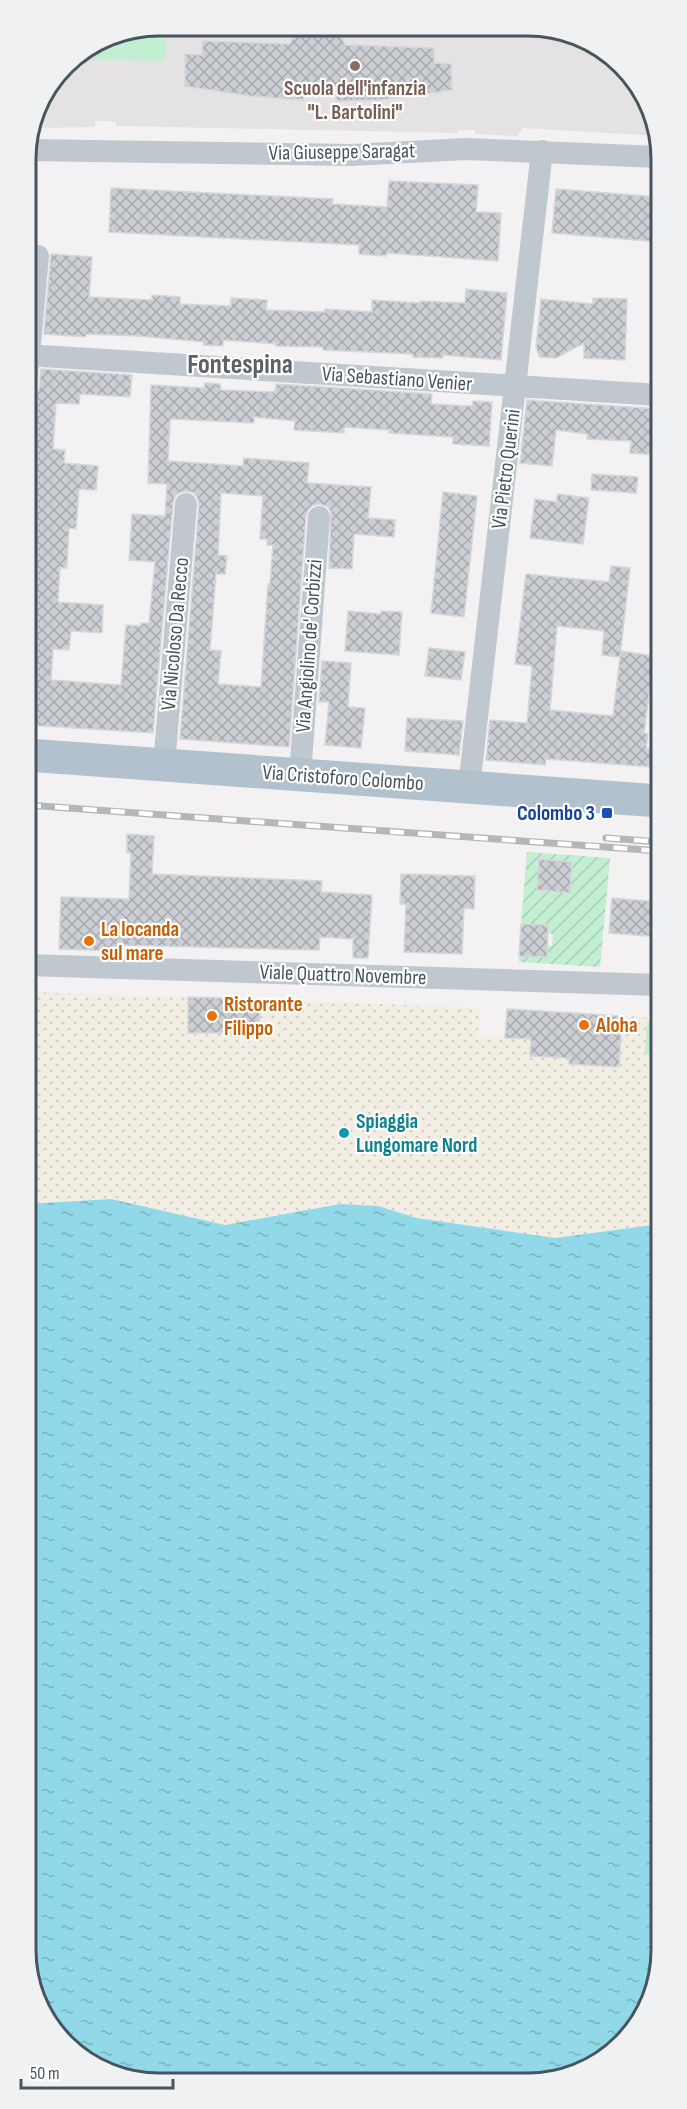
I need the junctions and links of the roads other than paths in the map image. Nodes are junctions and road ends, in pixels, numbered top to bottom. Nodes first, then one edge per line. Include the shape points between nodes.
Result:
1 (36, 150) edge
2 (542, 151) junction
3 (651, 157) edge
4 (38, 256) dead end
5 (36, 276) edge
6 (36, 356) edge
7 (516, 387) junction
8 (651, 395) edge
9 (186, 504) dead end
10 (319, 517) dead end
11 (36, 756) edge
12 (164, 765) junction
13 (300, 775) junction
14 (469, 787) junction
15 (651, 800) edge
16 (36, 965) edge
17 (651, 985) edge

1 - 2 street, Via Giuseppe Saragat via 352,155
2 - 3 street, Via Giuseppe Saragat
2 - 7 street, Via Pietro Querini
4 - 5 street
6 - 7 street, Via Sebastiano Venier
7 - 8 street, Via Sebastiano Venier
7 - 14 street, Via Pietro Querini
9 - 12 street, Via Nicoloso Da Recco
10 - 13 street, Via Angiolino de' Corbizzi
11 - 12 main road, Via Cristoforo Colombo
12 - 13 main road, Via Cristoforo Colombo
13 - 14 main road, Via Cristoforo Colombo
14 - 15 main road, Via Cristoforo Colombo
16 - 17 street, Viale Quattro Novembre

